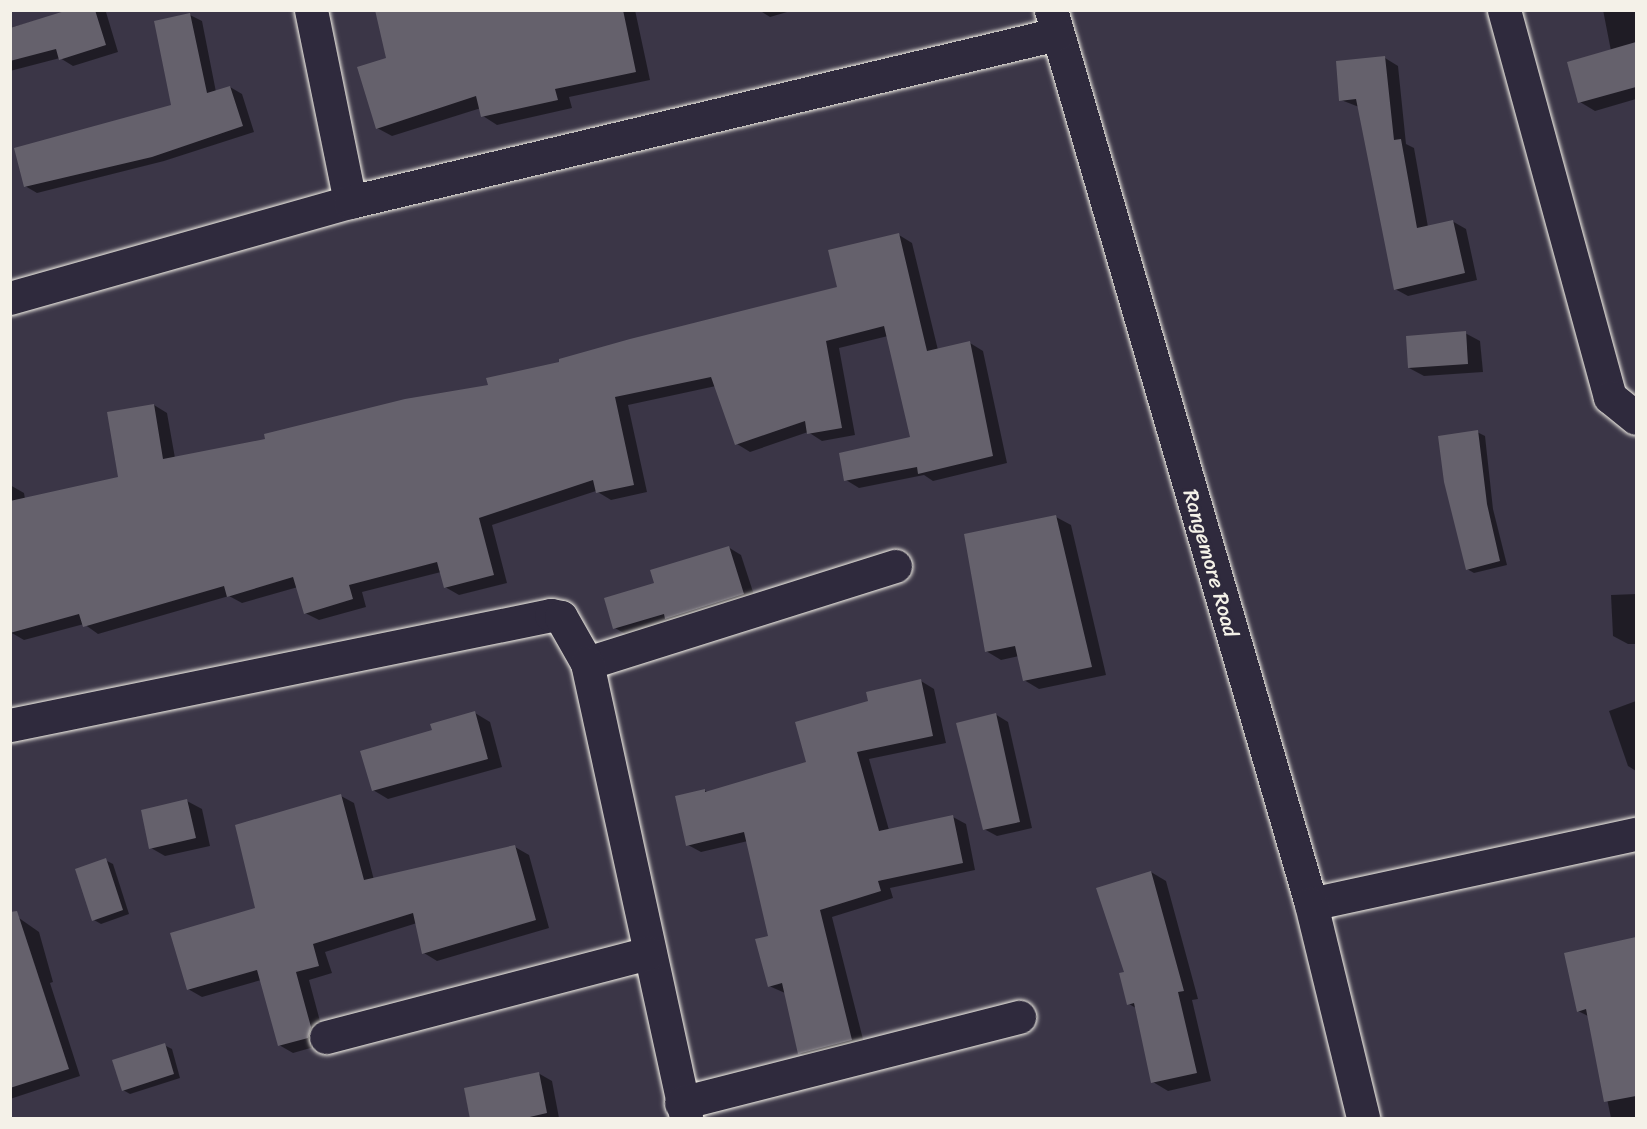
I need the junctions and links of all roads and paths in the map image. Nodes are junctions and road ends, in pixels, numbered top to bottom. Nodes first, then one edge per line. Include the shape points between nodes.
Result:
1 (311, 10) edge
2 (1504, 10) edge
3 (1054, 22) edge
4 (350, 202) junction
5 (10, 298) edge
6 (1636, 418) edge
7 (895, 566) dead end
8 (587, 663) junction
9 (10, 725) edge
10 (1636, 834) edge
11 (1311, 904) junction
12 (648, 953) junction
13 (1019, 1017) dead end
14 (327, 1037) dead end
15 (684, 1111) edge
16 (1363, 1119) edge

1 - 4 street
2 - 6 street via 1610,397
3 - 4 street
3 - 11 street, Rangemore Road
4 - 5 street
7 - 8 street
8 - 9 street via 568,623 550,615
8 - 12 street
10 - 11 street
11 - 16 street, Rangemore Road
12 - 14 street
12 - 15 street
13 - 15 street

